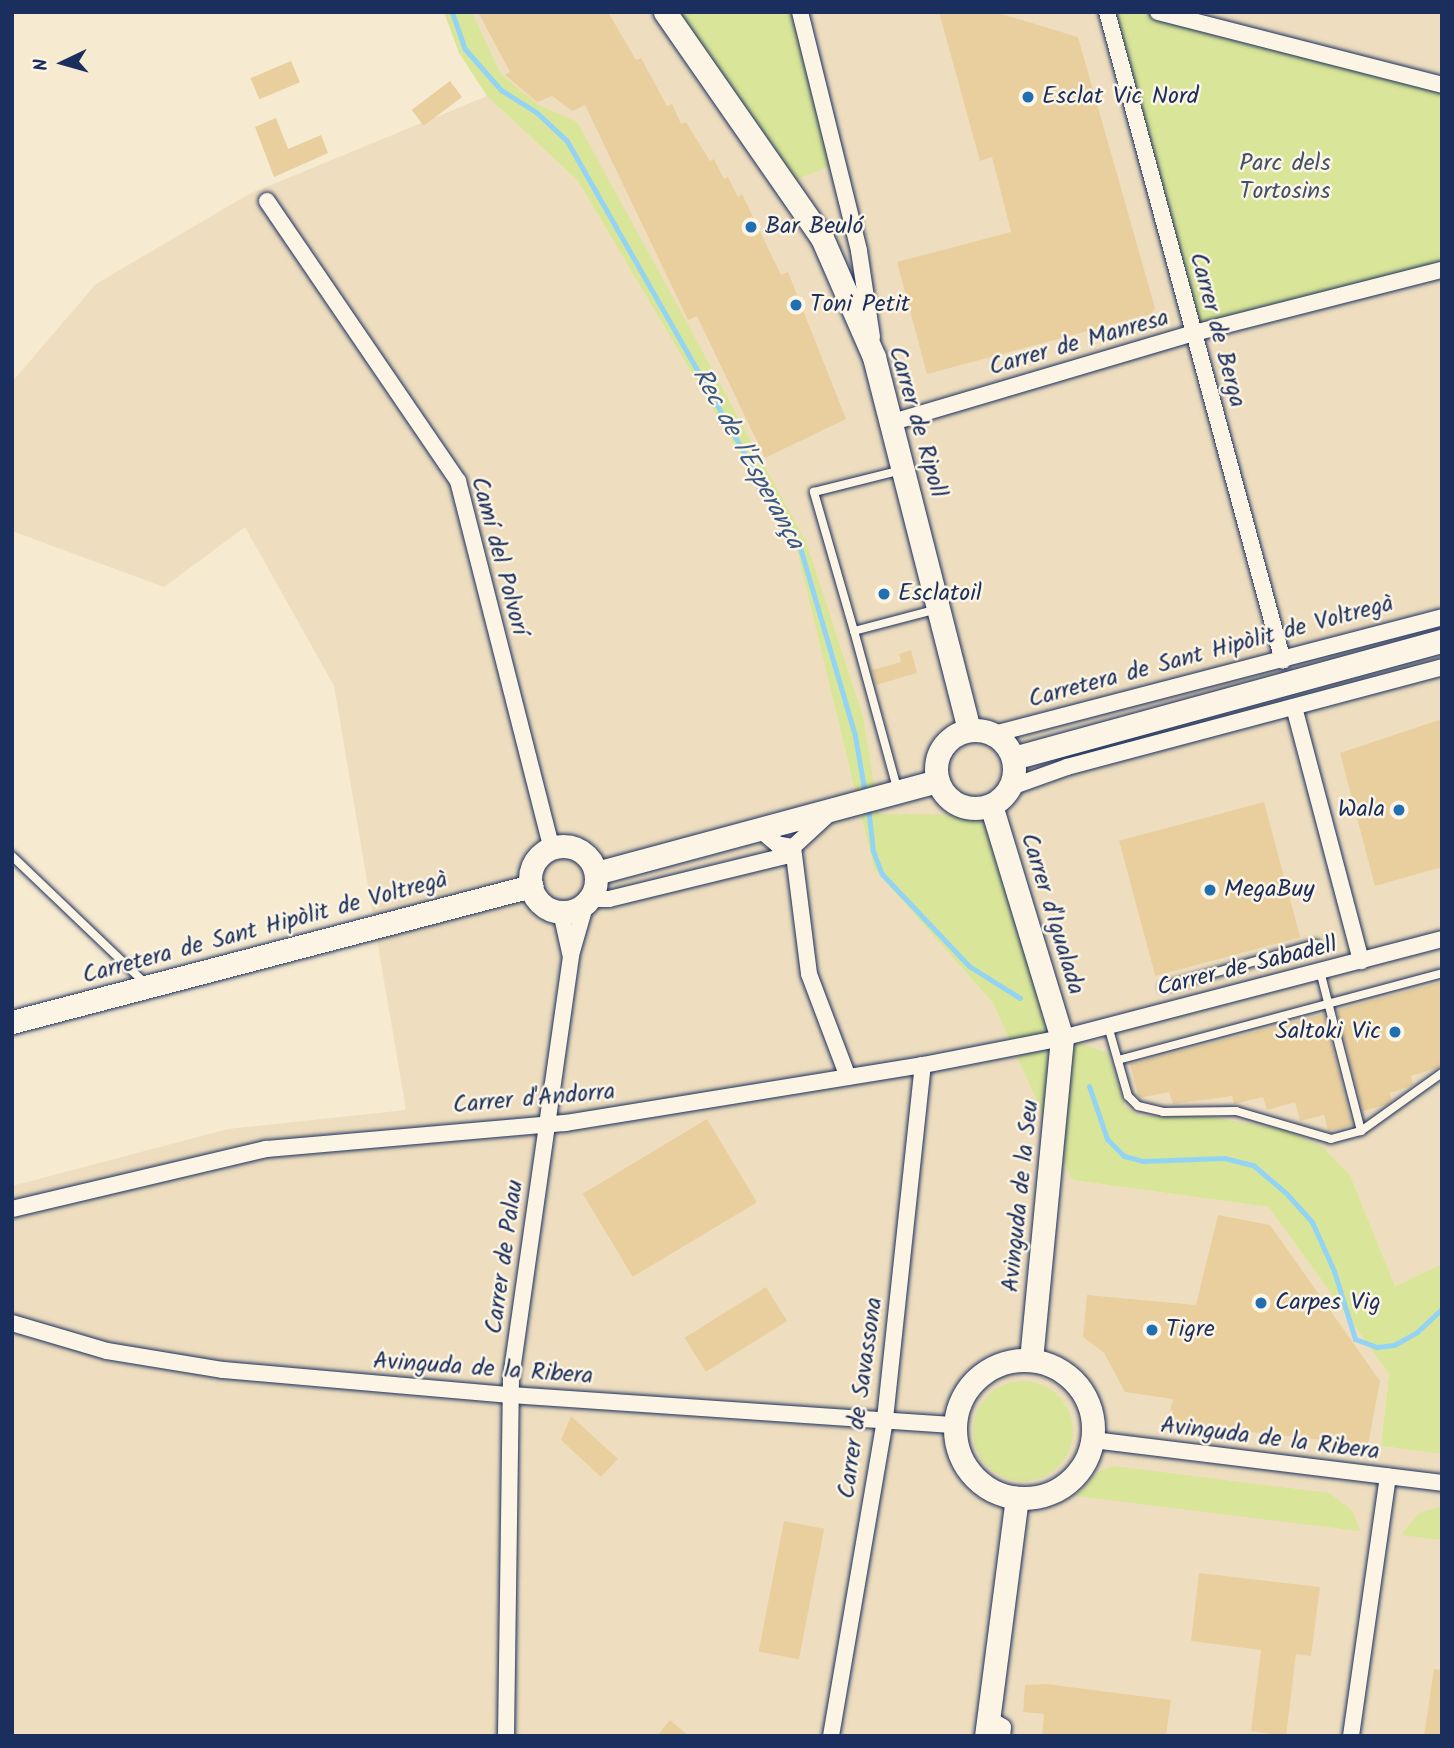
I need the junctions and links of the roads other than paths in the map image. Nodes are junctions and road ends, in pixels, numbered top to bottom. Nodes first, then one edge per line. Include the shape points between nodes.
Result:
1 (665, 12) edge
2 (800, 12) edge
3 (1107, 12) edge
4 (1158, 12) edge
5 (1442, 85) edge
6 (267, 201) dead end
7 (1442, 270) edge
8 (1194, 333) junction
9 (874, 357) junction
10 (893, 422) junction
11 (905, 470) junction
12 (939, 609) junction
13 (1442, 617) edge
14 (854, 631) junction
15 (1442, 641) edge
16 (1283, 660) junction
17 (1442, 667) edge
18 (1294, 707) junction
19 (969, 730) junction
20 (994, 734) junction
21 (1013, 758) junction
22 (938, 781) junction
23 (1011, 787) junction
24 (898, 791) junction
25 (992, 805) junction
26 (837, 806) junction
27 (758, 828) junction
28 (551, 847) junction
29 (793, 850) junction
30 (12, 856) edge
31 (596, 873) junction
32 (531, 886) junction
33 (588, 901) junction
34 (561, 912) junction
35 (1442, 939) edge
36 (1316, 944) dead end
37 (571, 955) junction
38 (1362, 961) junction
39 (1320, 971) junction
40 (1442, 973) edge
41 (147, 985) junction
42 (1164, 987) dead end
43 (1328, 1004) junction
44 (12, 1022) edge
45 (1108, 1026) junction
46 (1062, 1038) junction
47 (1118, 1060) junction
48 (923, 1065) junction
49 (1442, 1073) edge
50 (848, 1077) junction
51 (547, 1125) junction
52 (1361, 1131) junction
53 (12, 1209) edge
54 (12, 1323) edge
55 (1031, 1359) junction
56 (511, 1395) junction
57 (885, 1419) junction
58 (955, 1425) junction
59 (1093, 1440) junction
60 (1388, 1477) junction
61 (1442, 1483) edge
62 (1017, 1498) junction
63 (988, 1731) edge
64 (506, 1736) edge
65 (831, 1736) edge
66 (1351, 1736) edge

1 - 9 street, Carrer de Ripoll via 822,238
2 - 9 street via 859,251
3 - 8 street, Carrer de Berga
4 - 5 street
6 - 28 street, Camí del Polvorí via 458,481
7 - 8 street, Carrer de Manresa
8 - 10 street, Carrer de Manresa
8 - 16 street, Carrer de Berga
9 - 10 street, Carrer de Ripoll
10 - 11 street, Carrer de Ripoll
11 - 12 street, Carrer de Ripoll
11 - 14 lane via 814,492
12 - 14 lane
12 - 19 street, Carrer de Ripoll
13 - 16 street, Carretera de Sant Hipòlit de Voltregà
14 - 24 lane
15 - 21 street, Carretera de Sant Hipòlit de Voltregà
16 - 20 street, Carretera de Sant Hipòlit de Voltregà
17 - 18 street
18 - 23 street via 1067,767
18 - 38 street
19 - 20 street
19 - 22 street via 949,740 940,752
20 - 21 street
21 - 23 street
22 - 24 street
22 - 25 street via 959,805
23 - 25 street
24 - 26 street
25 - 46 street, Carrer d'Igualada
26 - 27 street
26 - 29 street
27 - 29 street via 776,844
27 - 31 street
28 - 31 street via 563,845 585,853
28 - 32 street via 534,863
29 - 33 street
29 - 50 street via 809,974
30 - 41 lane
31 - 33 street
32 - 34 street via 544,906
32 - 41 street, Carretera de Sant Hipòlit de Voltregà
33 - 34 street
33 - 37 street, Carrer de Palau
34 - 37 street, Carrer de Palau
35 - 38 street, Carrer de Sabadell
36 - 42 lane
37 - 51 street, Carrer de Palau
38 - 39 street, Carrer de Sabadell
39 - 43 lane
39 - 45 street, Carrer de Sabadell
40 - 43 lane
41 - 44 street, Carretera de Sant Hipòlit de Voltregà
43 - 47 lane
43 - 52 lane
45 - 46 street, Carrer de Sabadell
45 - 47 lane
46 - 48 street, Carrer d'Andorra
46 - 55 street, Avinguda de la Seu
47 - 52 lane via 1128,1096 1138,1106 1163,1112 1236,1111 1331,1139
48 - 50 street, Carrer d'Andorra
48 - 57 street, Carrer de Savassona
49 - 52 lane
50 - 51 street, Carrer d'Andorra
51 - 53 street, Carrer d'Andorra via 265,1149
51 - 56 street, Carrer de Palau
54 - 56 street, Avinguda de la Ribera via 107,1351 223,1370
55 - 58 street via 1005,1362 981,1374 964,1393
55 - 59 street via 1052,1365 1084,1395 1092,1416
56 - 57 street, Avinguda de la Ribera
56 - 64 street, Carrer de Palau
57 - 58 street, Avinguda de la Ribera
57 - 65 street, Carrer de Savassona
58 - 62 street via 957,1446 969,1471 990,1490
59 - 60 street, Avinguda de la Ribera
59 - 62 street via 1084,1463 1067,1483 1043,1496
60 - 61 street, Avinguda de la Ribera
60 - 66 street
62 - 63 street

